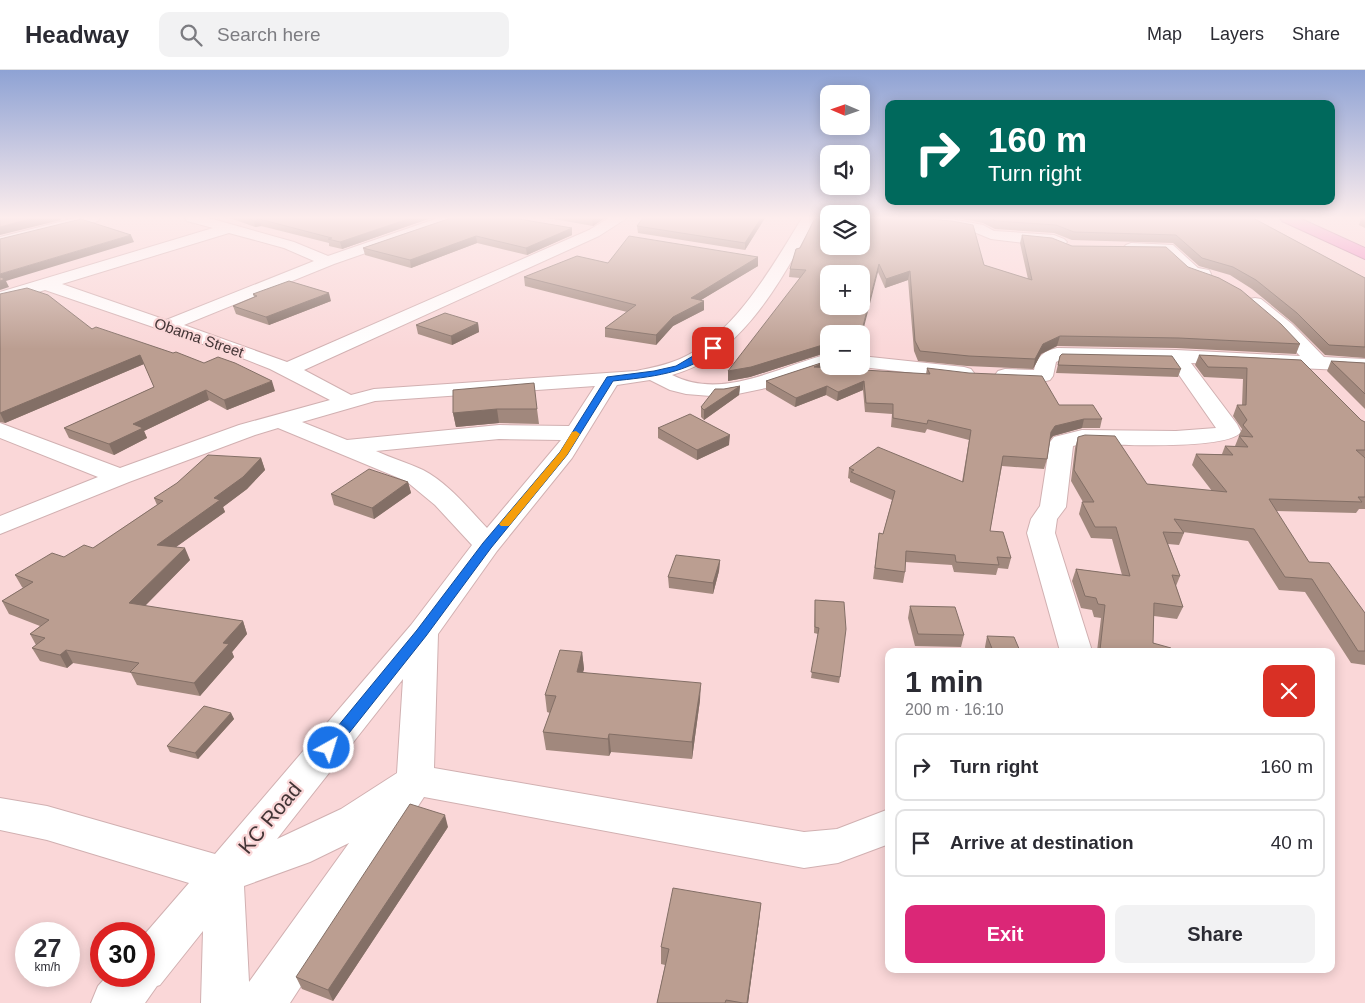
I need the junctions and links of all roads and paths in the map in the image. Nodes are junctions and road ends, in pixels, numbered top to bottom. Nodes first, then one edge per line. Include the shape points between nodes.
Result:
1 (120, 262) edge
2 (327, 262) edge
3 (530, 262) edge
4 (772, 262) edge
5 (1182, 262) edge
6 (1214, 277) edge
7 (45, 284) junction
8 (1245, 294) edge
9 (0, 298) edge
10 (166, 326) junction
11 (1176, 356) junction
12 (820, 363) edge
13 (870, 363) edge
14 (1365, 365) edge
15 (288, 369) junction
16 (1315, 370) junction
17 (654, 374) junction
18 (610, 379) junction
19 (348, 402) junction
20 (280, 421) junction
21 (0, 430) edge
22 (576, 433) junction
23 (344, 447) junction
24 (120, 477) junction
25 (3, 526) edge
26 (487, 545) junction
27 (422, 633) junction
28 (1075, 648) edge
29 (415, 780) junction
30 (0, 814) edge
31 (885, 828) edge
32 (223, 875) junction
33 (155, 956) edge
34 (129, 987) edge
35 (116, 1003) edge
36 (225, 1003) edge
37 (262, 1003) edge

1 - 7 street
2 - 10 street
3 - 15 street
4 - 17 street via 746,313 713,348 679,368
5 - 6 street via 1192,271
7 - 9 street
7 - 10 street, Obama Street via 105,308
8 - 16 street via 1285,328
10 - 15 street, Obama Street
11 - 13 street via 1057,354 1045,361 1042,376 967,374
11 - 16 street
11 - 28 street via 1229,432 1176,438 1082,437 1062,442 1060,447 1053,507 1044,520 1042,533
12 - 17 street via 742,389 686,388
14 - 16 street
15 - 19 street, Obama Street
17 - 18 street
18 - 19 street via 374,395
18 - 22 street, KC Road
19 - 20 street
20 - 23 street
20 - 24 street
21 - 24 street
22 - 23 street via 499,432
22 - 26 street, KC Road via 564,453
23 - 26 street via 426,483
24 - 25 street
26 - 27 street, KC Road
27 - 29 street
27 - 32 street, KC Road
29 - 31 street via 804,850 838,846
29 - 32 street via 356,821 296,850
29 - 37 street
30 - 32 street via 47,823
32 - 33 street, KC Road
32 - 36 street
34 - 35 street

